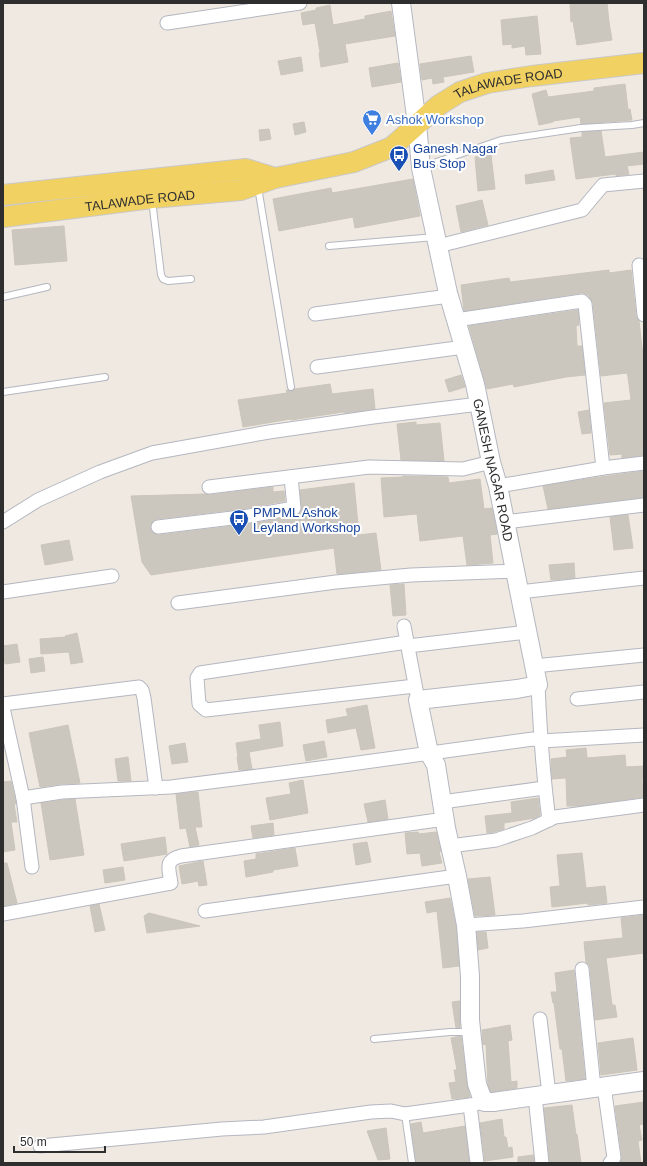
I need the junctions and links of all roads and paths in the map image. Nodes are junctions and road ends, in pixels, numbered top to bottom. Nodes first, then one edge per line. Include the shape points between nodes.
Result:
1 (300, 3) edge
2 (401, 3) edge
3 (167, 23) dead end
4 (644, 63) edge
5 (644, 123) edge
6 (417, 124) junction
7 (421, 168) junction
8 (267, 181) junction
9 (644, 181) edge
10 (3, 195) edge
11 (152, 198) junction
12 (3, 218) edge
13 (437, 242) junction
14 (329, 246) dead end
15 (639, 265) dead end
16 (191, 279) dead end
17 (47, 287) dead end
18 (449, 296) junction
19 (3, 297) edge
20 (315, 314) dead end
21 (644, 315) edge
22 (456, 320) junction
23 (464, 347) junction
24 (317, 367) dead end
25 (105, 377) dead end
26 (291, 386) dead end
27 (3, 392) edge
28 (479, 404) junction
29 (491, 462) junction
30 (644, 463) edge
31 (603, 468) junction
32 (291, 477) junction
33 (498, 486) junction
34 (210, 487) dead end
35 (644, 505) edge
36 (3, 522) edge
37 (505, 522) junction
38 (158, 527) dead end
39 (515, 570) junction
40 (112, 576) dead end
41 (644, 578) edge
42 (3, 592) edge
43 (519, 592) junction
44 (178, 603) dead end
45 (404, 626) dead end
46 (527, 632) junction
47 (408, 644) junction
48 (644, 655) edge
49 (534, 666) junction
50 (538, 685) junction
51 (644, 692) edge
52 (416, 693) junction
53 (577, 699) dead end
54 (3, 704) edge
55 (3, 708) edge
56 (644, 735) edge
57 (541, 741) junction
58 (429, 753) junction
59 (156, 788) junction
60 (544, 788) junction
61 (23, 798) junction
62 (644, 805) edge
63 (443, 811) junction
64 (549, 820) junction
65 (450, 846) junction
66 (32, 867) dead end
67 (457, 876) junction
68 (644, 907) edge
69 (205, 911) dead end
70 (3, 914) edge
71 (466, 925) junction
72 (582, 969) dead end
73 (540, 1019) dead end
74 (471, 1032) junction
75 (374, 1039) dead end
76 (644, 1081) edge
77 (599, 1087) junction
78 (542, 1095) junction
79 (478, 1104) junction
80 (405, 1114) junction
81 (40, 1146) dead end
82 (412, 1163) edge
83 (477, 1163) edge
84 (542, 1163) edge
85 (610, 1163) edge

1 - 3 street
2 - 6 street, GANESH NAGAR ROAD
4 - 6 main road, TALAWADE ROAD via 487,83 460,92 439,105
5 - 7 lane via 581,128 501,140
6 - 7 street, GANESH NAGAR ROAD
6 - 8 main road, TALAWADE ROAD via 392,148 354,162
7 - 13 street, GANESH NAGAR ROAD
8 - 10 main road, TALAWADE ROAD via 246,169
8 - 11 main road, TALAWADE ROAD via 240,190
8 - 26 lane
9 - 13 street via 603,185 582,210
11 - 12 main road, TALAWADE ROAD
11 - 16 lane via 161,274 168,281
13 - 14 lane
13 - 18 street, GANESH NAGAR ROAD
15 - 21 street
17 - 19 lane
18 - 20 street
18 - 22 street, GANESH NAGAR ROAD
22 - 23 street, GANESH NAGAR ROAD
22 - 31 street via 582,302 585,304
23 - 24 street
23 - 28 street, GANESH NAGAR ROAD
25 - 27 lane
28 - 29 street, GANESH NAGAR ROAD
28 - 36 street via 276,431 152,453 100,472 45,497
29 - 32 street via 463,469 369,467
29 - 33 street, GANESH NAGAR ROAD
30 - 31 street
31 - 33 street
32 - 34 street
32 - 38 street via 294,508
33 - 37 street, GANESH NAGAR ROAD
35 - 37 street
37 - 39 street, GANESH NAGAR ROAD
39 - 43 street, GANESH NAGAR ROAD
39 - 44 street via 336,582
40 - 42 street
41 - 43 street
43 - 46 street, GANESH NAGAR ROAD
45 - 47 street
46 - 47 street
46 - 49 street, GANESH NAGAR ROAD
47 - 52 street
47 - 52 street via 200,673 197,678 199,704 206,710
48 - 49 street
49 - 50 street, GANESH NAGAR ROAD
50 - 52 street via 517,689
50 - 57 street, GANESH NAGAR ROAD
51 - 53 street
52 - 58 street
54 - 59 street via 139,687 144,698
55 - 61 street
56 - 57 street
57 - 58 street via 533,739
57 - 60 street, GANESH NAGAR ROAD
58 - 59 street
58 - 63 street via 436,765
59 - 61 street via 83,790
60 - 63 street
60 - 64 street, GANESH NAGAR ROAD
61 - 66 street
62 - 64 street via 565,815
63 - 65 street
63 - 70 street via 181,856 170,861 168,867 171,883
64 - 65 street via 496,840
65 - 67 street
67 - 69 street
67 - 71 street
68 - 71 street
71 - 74 street
72 - 77 street
73 - 78 street
74 - 75 lane
74 - 79 street via 477,1084 481,1095
76 - 77 street
77 - 78 street
77 - 85 street via 614,1158
78 - 79 street
78 - 84 street
79 - 80 street
79 - 83 street
80 - 81 street via 391,1111 371,1112 264,1127
80 - 82 lane

